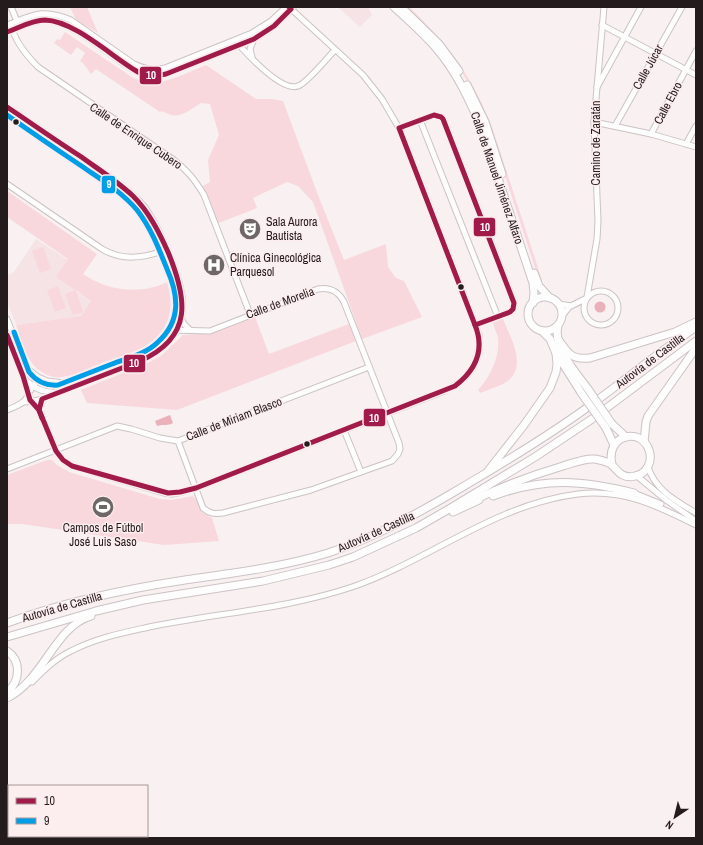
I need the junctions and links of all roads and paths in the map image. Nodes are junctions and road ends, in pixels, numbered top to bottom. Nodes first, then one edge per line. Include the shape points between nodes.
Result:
1 (11, 7) edge
2 (394, 7) edge
3 (401, 7) edge
4 (604, 7) edge
5 (641, 7) edge
6 (682, 7) edge
7 (290, 8) edge
8 (17, 21) junction
9 (9, 25) edge
10 (602, 25) junction
11 (10, 32) edge
12 (625, 36) junction
13 (254, 39) junction
14 (240, 45) junction
15 (335, 50) junction
16 (696, 51) edge
17 (656, 54) junction
18 (252, 58) junction
19 (686, 70) junction
20 (598, 72) junction
21 (604, 75) junction
22 (696, 75) edge
23 (596, 88) junction
24 (7, 107) edge
25 (7, 114) edge
26 (420, 120) junction
27 (594, 122) junction
28 (615, 126) junction
29 (696, 126) edge
30 (399, 128) junction
31 (651, 134) junction
32 (686, 144) junction
33 (696, 147) edge
34 (7, 184) edge
35 (164, 251) junction
36 (590, 279) junction
37 (599, 290) junction
38 (550, 298) junction
39 (586, 298) junction
40 (533, 303) junction
41 (559, 304) junction
42 (571, 306) junction
43 (583, 311) junction
44 (250, 314) junction
45 (562, 316) junction
46 (498, 317) junction
47 (181, 318) junction
48 (7, 320) edge
49 (696, 322) edge
50 (475, 325) junction
51 (558, 326) junction
52 (696, 326) edge
53 (170, 330) junction
54 (177, 330) junction
55 (190, 330) junction
56 (542, 331) junction
57 (7, 335) edge
58 (558, 339) junction
59 (696, 341) edge
60 (696, 348) edge
61 (556, 353) junction
62 (25, 365) junction
63 (369, 367) junction
64 (23, 376) junction
65 (43, 382) junction
66 (32, 386) junction
67 (44, 391) junction
68 (60, 392) junction
69 (585, 392) junction
70 (29, 395) junction
71 (42, 399) junction
72 (23, 402) junction
73 (32, 402) junction
74 (7, 410) edge
75 (39, 410) junction
76 (387, 413) junction
77 (609, 426) junction
78 (344, 430) junction
79 (626, 437) junction
80 (178, 440) junction
81 (644, 442) junction
82 (614, 445) junction
83 (56, 451) junction
84 (612, 464) junction
85 (648, 467) junction
86 (7, 469) edge
87 (361, 472) junction
88 (485, 474) junction
89 (637, 476) junction
90 (196, 488) junction
91 (634, 493) joint
92 (453, 512) junction
93 (696, 513) edge
94 (696, 521) edge
95 (696, 525) edge
96 (354, 558) junction
97 (132, 602) junction
98 (9, 622) edge
99 (7, 637) edge
100 (7, 651) edge
101 (7, 692) edge
102 (17, 693) junction
103 (7, 698) edge

1 - 8 street
2 - 40 highway, Calle de Manuel Jiménez Alfaro via 451,68 482,127 533,283
3 - 38 highway, Calle de Manuel Jiménez Alfaro via 439,44 476,101 537,281 542,291
4 - 10 street, Camino de Zaratán
5 - 12 street
6 - 17 street, Calle Júcar
7 - 13 street via 274,26
7 - 14 street
7 - 15 street
8 - 9 street
8 - 14 street via 37,14 60,15 134,64 156,70
9 - 11 street, Calle de Enrique Cubero
10 - 12 street
10 - 20 street, Camino de Zaratán
11 - 14 street via 30,23 45,20 59,23 78,32 146,76 166,74
11 - 44 street, Calle de Enrique Cubero via 28,58 38,67 174,160 196,181 204,195
12 - 17 street
12 - 21 street
13 - 14 street
13 - 18 street via 250,49
14 - 18 street
15 - 18 street via 298,87 279,82
15 - 30 street via 363,75
16 - 19 street, Calle Ebro
17 - 19 street
17 - 28 street, Calle Júcar
19 - 22 street
19 - 31 street, Calle Ebro
20 - 21 street
20 - 23 street, Camino de Zaratán
21 - 23 street
23 - 27 street, Camino de Zaratán
24 - 35 street via 125,188 144,206 161,234
25 - 35 street via 131,201
26 - 30 street
26 - 46 street
26 - 46 street via 437,115 446,126 514,303 510,312
27 - 28 street
27 - 36 street, Camino de Zaratán via 598,221
28 - 31 street
29 - 32 street
30 - 50 street
31 - 32 street
32 - 33 street
34 - 35 street via 107,252 131,258
35 - 47 street via 180,283 183,296
35 - 53 street via 177,298 176,312
36 - 37 street
36 - 39 street, Camino de Zaratán
37 - 39 street
37 - 43 street via 609,293 616,300 618,310 615,317 608,324 597,325 588,320
38 - 40 highway via 540,298
38 - 41 highway
39 - 42 street
39 - 43 street
40 - 56 highway via 529,317 533,326
41 - 42 street
41 - 45 highway
42 - 43 street
42 - 45 street
44 - 55 street, Calle de Morelia via 210,331
44 - 63 street, Calle de Morelia via 318,289 329,288 340,295 344,302
45 - 51 highway
46 - 50 street
47 - 54 street
47 - 55 street
48 - 62 street
49 - 58 highway via 675,332 590,358 573,357
50 - 76 street via 479,335 478,355 473,368 463,381
51 - 56 highway via 550,331
51 - 58 highway
52 - 88 highway, Autovía de Castilla via 587,408
53 - 54 street, Calle de Morelia
53 - 65 street via 158,344 142,354 64,383 50,385
54 - 55 street, Calle de Morelia
54 - 68 street via 164,347 149,357
56 - 61 highway via 550,339
57 - 64 street
58 - 69 highway
59 - 96 highway, Autovía de Castilla via 592,419 535,457 416,528
60 - 81 highway via 648,416
61 - 69 highway
61 - 88 highway via 554,380 550,388
62 - 65 street
62 - 65 street via 29,374
63 - 76 street, Calle de Morelia
63 - 80 street, Calle de Miriam Blasco
64 - 66 street
64 - 70 street
65 - 66 street via 36,382
65 - 67 street
66 - 67 street
66 - 70 street
67 - 68 street
67 - 71 street
68 - 71 street
69 - 77 highway, bridge
70 - 72 street
70 - 73 street
71 - 73 street
71 - 75 street
72 - 73 street
72 - 74 street
73 - 75 street
75 - 83 street
76 - 78 street
76 - 87 street, Calle de Morelia via 399,443 398,454 392,461
77 - 79 highway
77 - 82 highway
78 - 87 street
78 - 90 street
79 - 81 highway via 639,438
79 - 82 highway
80 - 83 street, Calle de Miriam Blasco via 160,438 118,426
80 - 90 street, Calle de Morelia
81 - 85 highway via 651,456
82 - 84 highway via 610,458
83 - 86 street, Calle de Miriam Blasco
83 - 90 street via 72,466 155,491 172,494
84 - 89 highway via 615,470 625,476
84 - 92 highway via 587,459 537,473 473,500
85 - 89 highway
85 - 93 street via 658,487
87 - 90 street, Calle de Morelia via 310,490 214,514 203,508
88 - 98 highway, Autovía de Castilla via 411,517 370,537 329,552 264,569 116,593
89 - 94 street
91 - 92 highway via 606,486 554,482 501,493
91 - 94 street
92 - 96 highway via 416,533
95 - 102 street via 633,498 594,494 552,498 480,525 395,570 336,592 299,601 170,623 91,641 69,651 24,690
96 - 97 highway, Autovía de Castilla via 263,581
97 - 99 highway, Autovía de Castilla
97 - 102 highway via 121,608 87,617 69,628 32,679
100 - 101 highway via 14,656 18,666 17,676
102 - 103 highway

